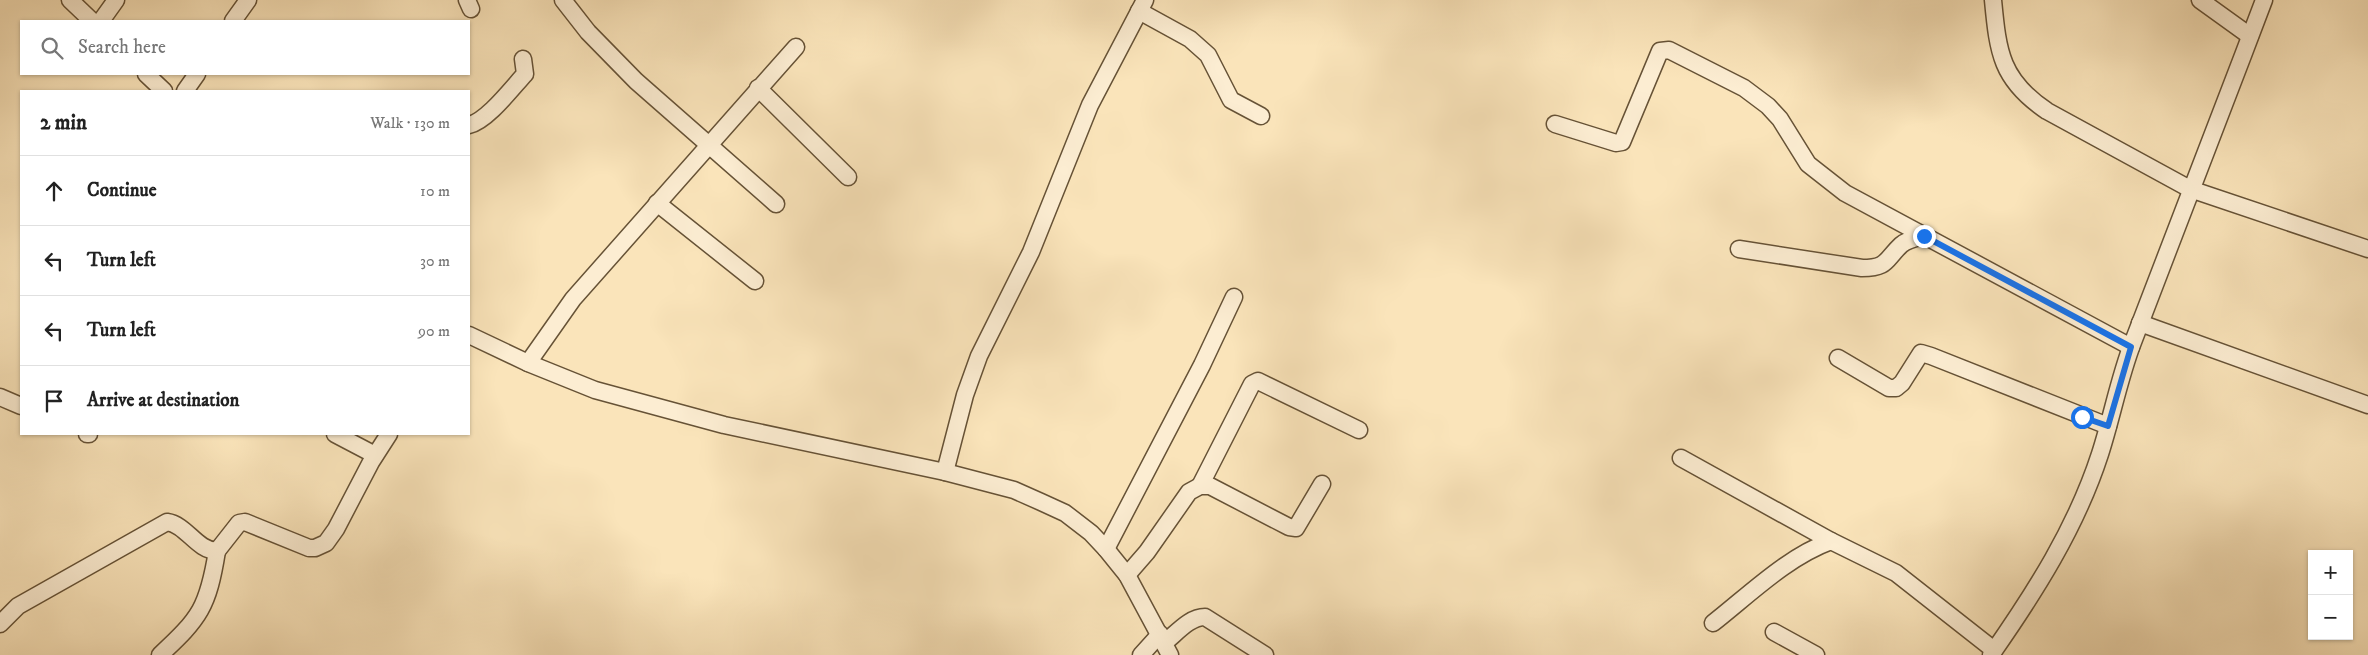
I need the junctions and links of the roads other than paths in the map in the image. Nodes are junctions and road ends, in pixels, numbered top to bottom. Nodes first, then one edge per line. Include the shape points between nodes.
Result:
1 (70, 0) edge
2 (116, 0) edge
3 (248, 0) edge
4 (563, 0) edge
5 (1993, 0) edge
6 (2200, 0) edge
7 (2264, 0) edge
8 (1142, 6) edge
9 (91, 20) edge
10 (101, 20) edge
11 (234, 20) edge
12 (2250, 36) junction
13 (796, 46) dead end
14 (522, 59) dead end
15 (147, 75) edge
16 (196, 75) edge
17 (758, 88) junction
18 (163, 90) edge
19 (186, 90) edge
20 (1261, 116) dead end
21 (1555, 124) dead end
22 (470, 125) edge
23 (708, 145) junction
24 (848, 177) dead end
25 (2190, 189) junction
26 (657, 203) junction
27 (776, 204) dead end
28 (1924, 236) junction
29 (1739, 248) dead end
30 (2368, 249) edge
31 (755, 281) dead end
32 (1234, 297) dead end
33 (2140, 323) junction
34 (470, 335) edge
35 (2131, 347) junction
36 (1838, 358) dead end
37 (528, 363) junction
38 (0, 397) edge
39 (2368, 405) edge
40 (20, 406) edge
41 (2108, 426) junction
42 (1359, 430) dead end
43 (337, 435) edge
44 (388, 435) edge
45 (375, 455) junction
46 (1681, 458) dead end
47 (946, 472) junction
48 (1322, 484) dead end
49 (1200, 486) junction
50 (1831, 541) junction
51 (1106, 549) junction
52 (216, 551) junction
53 (1127, 575) junction
54 (1713, 623) dead end
55 (0, 624) edge
56 (1774, 632) dead end
57 (1165, 644) edge
58 (1993, 652) edge
59 (160, 655) edge
60 (1141, 655) edge
61 (1265, 655) edge
62 (1816, 655) edge

1 - 9 street
2 - 10 street
3 - 11 street
4 - 23 street via 588,32 636,81
5 - 25 street via 2001,57 2007,72 2030,100
6 - 12 street
7 - 12 street
8 - 20 street via 1190,38 1208,55 1231,100
8 - 47 street via 1090,104 1031,252 979,356 965,395
12 - 25 street
13 - 17 street
14 - 22 street via 526,66 525,74 490,110
15 - 18 street
16 - 19 street
17 - 23 street
17 - 24 street
21 - 28 street via 1616,143 1622,142 1660,51 1669,50 1744,88 1780,119 1808,164 1824,179
23 - 26 street
23 - 27 street
25 - 30 street
25 - 33 street
26 - 31 street
26 - 37 street via 573,298
28 - 29 street via 1902,244 1886,264 1877,268
28 - 35 street
32 - 51 street
33 - 35 street
33 - 39 street
34 - 37 street
35 - 41 street
36 - 41 street via 1889,388 1896,388 1921,353
37 - 47 street via 595,390 724,425
38 - 40 street
41 - 58 street via 2066,538
42 - 49 street via 1258,381 1252,384
43 - 45 street
44 - 45 street
45 - 52 street via 326,542 309,548 245,522 239,523
46 - 50 street
47 - 51 street via 1014,490 1065,513
48 - 49 street via 1296,528 1210,486
49 - 53 street via 1189,492
50 - 54 street via 1811,548
50 - 58 street via 1896,573
51 - 53 street
52 - 55 street via 205,548 167,522 18,606
52 - 59 street via 207,598 196,619
53 - 57 street
56 - 62 street
57 - 60 street
57 - 61 street via 1190,621 1205,616

